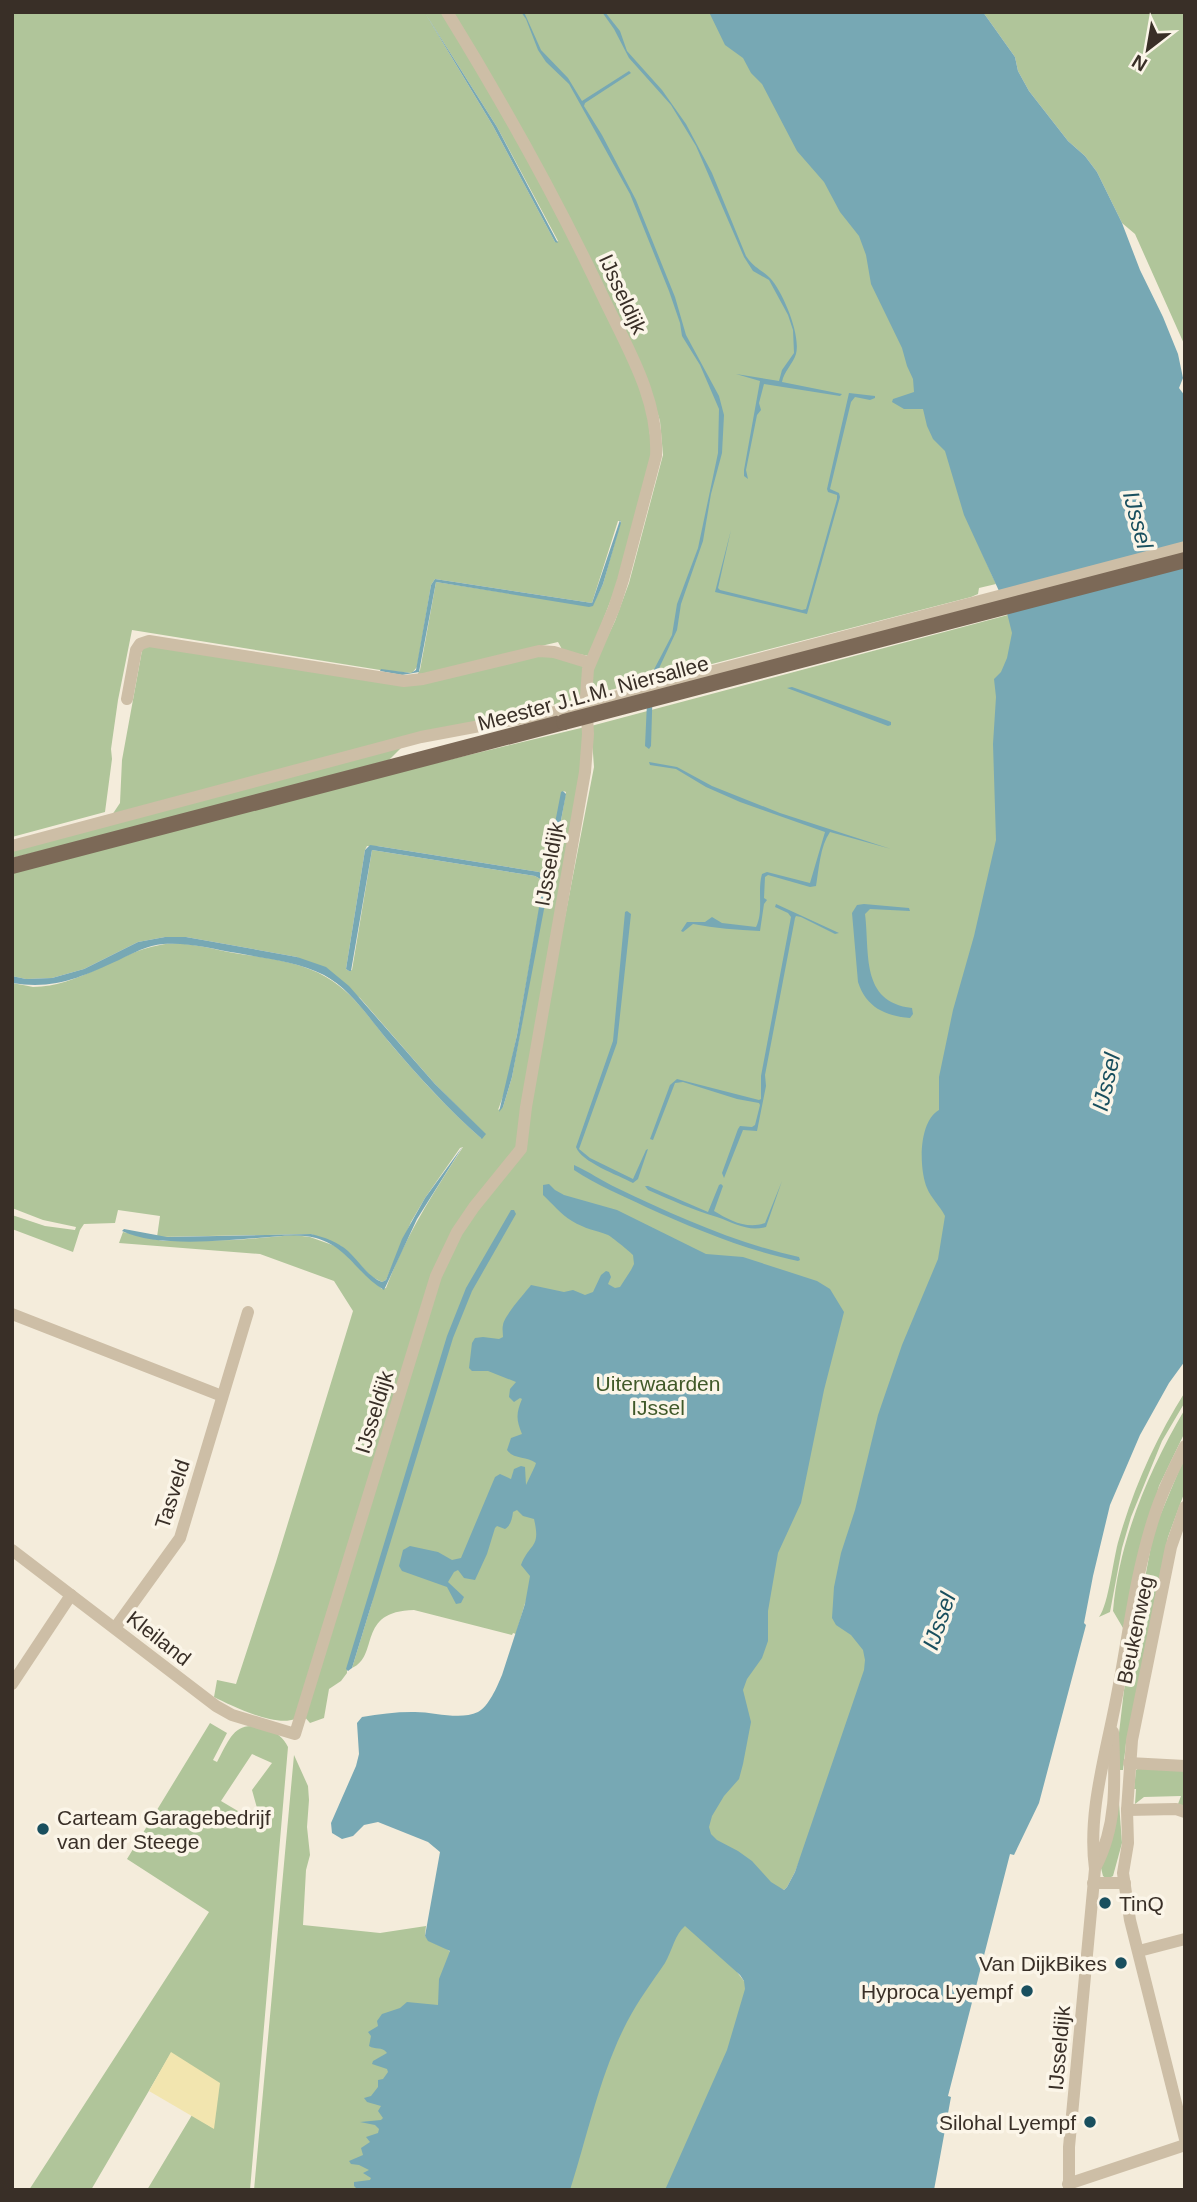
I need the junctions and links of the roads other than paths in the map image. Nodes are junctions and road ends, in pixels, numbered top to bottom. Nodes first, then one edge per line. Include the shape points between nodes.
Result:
1 (447, 12) edge
2 (1185, 547) edge
3 (1185, 559) edge
4 (590, 663) junction
5 (127, 699) dead end
6 (563, 717) junction
7 (12, 846) edge
8 (12, 866) edge
9 (248, 1312) dead end
10 (12, 1314) edge
11 (222, 1396) junction
12 (1185, 1446) edge
13 (1185, 1507) edge
14 (12, 1550) edge
15 (71, 1595) junction
16 (115, 1628) junction
17 (12, 1684) edge
18 (295, 1734) joint
19 (1129, 1763) junction
20 (1185, 1766) edge
21 (1127, 1810) junction
22 (1185, 1812) edge
23 (1093, 1883) junction
24 (1125, 1884) junction
25 (1185, 1939) edge
26 (1139, 1951) junction
27 (1183, 2121) edge
28 (1185, 2139) edge
29 (1185, 2145) edge
30 (1068, 2187) edge

1 - 4 street, IJsseldijk via 567,221 641,377 654,420 656,456 636,535 614,608
2 - 6 street, Meester J.L.M. Niersallee, bridge
3 - 6 main road, Meester J.L.M. Niersallee, bridge
4 - 5 street via 539,651 404,681 146,642 136,650
4 - 18 street, IJsseldijk via 585,772 521,1149 462,1224 436,1276
6 - 7 street, Meester J.L.M. Niersallee via 421,737
6 - 8 main road, Meester J.L.M. Niersallee
9 - 11 street, Tasveld
10 - 11 street
11 - 16 street, Tasveld via 180,1538
12 - 23 street, IJsseldijk via 1153,1521 1140,1571 1095,1813
13 - 19 street, Beukenweg via 1171,1547
14 - 15 street, Kleiland
15 - 16 street, Kleiland
15 - 17 street
16 - 18 street, Kleiland via 216,1706
19 - 20 street
19 - 21 street, Beukenweg
21 - 22 street
21 - 24 street, Beukenweg
23 - 24 street
23 - 30 street, IJsseldijk
24 - 26 street, Beukenweg
25 - 26 street
26 - 27 street, Beukenweg
27 - 28 street, Beukenweg
29 - 30 street

